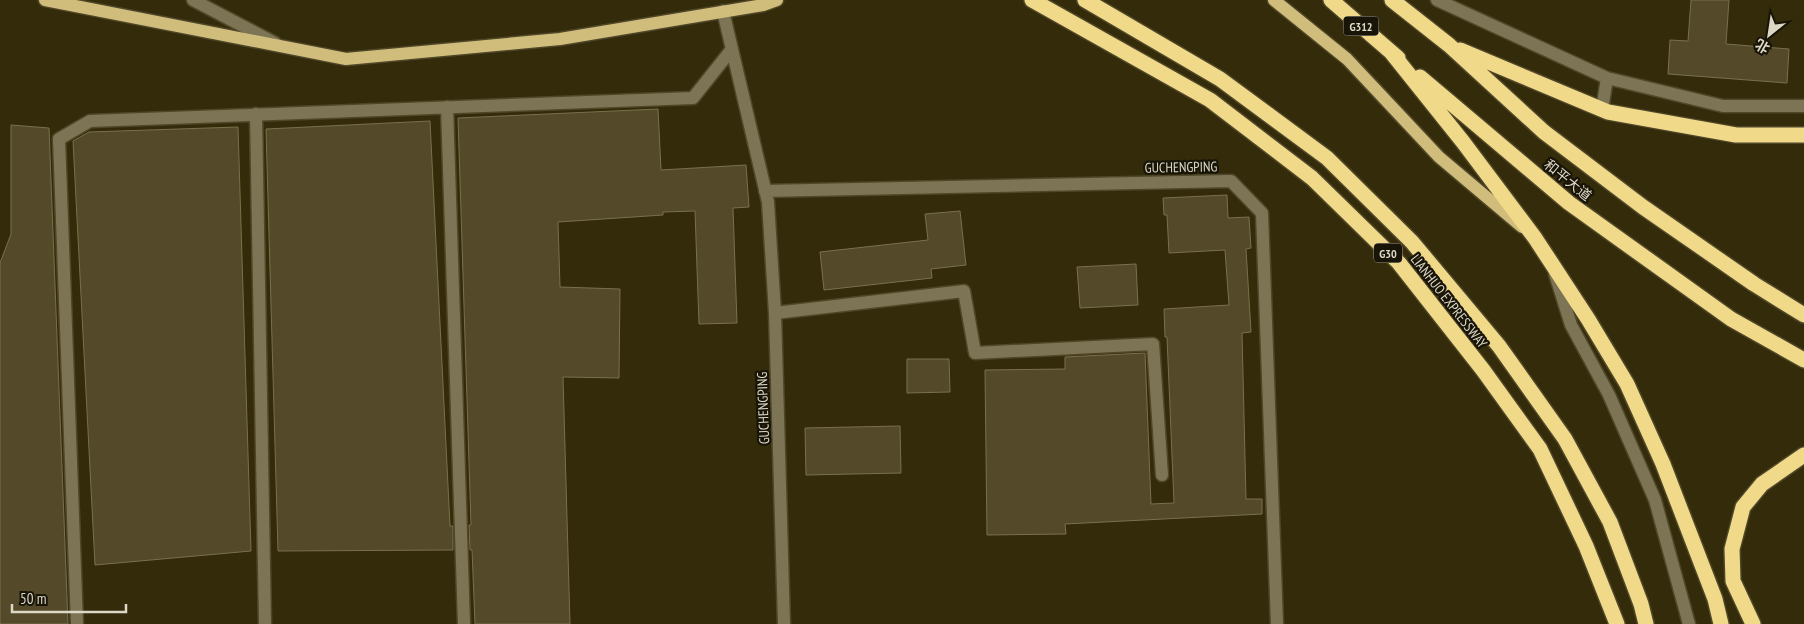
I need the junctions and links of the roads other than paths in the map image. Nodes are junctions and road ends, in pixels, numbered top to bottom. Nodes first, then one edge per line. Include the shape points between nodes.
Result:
1 (45, 0) edge
2 (193, 0) edge
3 (777, 0) edge
4 (1032, 0) edge
5 (1085, 0) edge
6 (1274, 0) edge
7 (1331, 0) edge
8 (1392, 0) edge
9 (1437, 0) edge
10 (723, 11) junction
11 (1450, 45) junction
12 (280, 46) junction
13 (732, 49) junction
14 (1391, 52) junction
15 (1607, 78) junction
16 (1804, 106) edge
17 (447, 107) junction
18 (1602, 110) junction
19 (256, 114) junction
20 (1804, 135) edge
21 (765, 191) junction
22 (1535, 238) junction
23 (1552, 267) junction
24 (775, 313) junction
25 (1804, 316) edge
26 (1804, 360) edge
27 (1804, 455) edge
28 (1162, 475) dead end
29 (1715, 599) junction
30 (77, 624) edge
31 (265, 624) edge
32 (464, 624) edge
33 (784, 624) edge
34 (1277, 624) edge
35 (1617, 624) edge
36 (1646, 624) edge
37 (1688, 624) edge
38 (1721, 624) edge
39 (1731, 624) edge
40 (1753, 624) edge

1 - 12 main road
2 - 12 street
3 - 10 main road
4 - 35 highway, LIANHUO EXPRESSWAY / G30 via 1210,100 1312,178 1399,263 1484,370 1540,449 1586,546
5 - 36 highway, LIANHUO EXPRESSWAY / G30 via 1220,80 1327,158 1412,242 1499,346 1565,439 1610,522
6 - 22 main road via 1347,59 1438,157
7 - 14 highway, 和平大道 / G312
8 - 11 highway, 和平大道
9 - 15 street
10 - 12 main road via 560,39 346,59
10 - 13 street, GUCHENGPING
11 - 18 highway
11 - 25 highway, 和平大道 via 1544,132 1643,207
13 - 17 street via 693,98
13 - 21 street, GUCHENGPING
14 - 22 highway
14 - 26 highway, 和平大道 via 1569,202 1731,319
15 - 16 street via 1723,106
15 - 18 street
17 - 19 street
17 - 32 street
18 - 20 highway via 1736,135
19 - 30 street via 90,121 59,139
19 - 31 street
21 - 24 street, GUCHENGPING
21 - 34 street, GUCHENGPING via 1231,180 1262,213
22 - 23 highway
23 - 29 highway via 1628,384
23 - 37 street via 1572,325 1609,395 1655,500
24 - 28 street via 964,291 974,353 1153,344
24 - 33 street, GUCHENGPING
27 - 40 highway via 1762,484 1743,508 1732,550 1732,581
29 - 38 highway
29 - 39 highway

